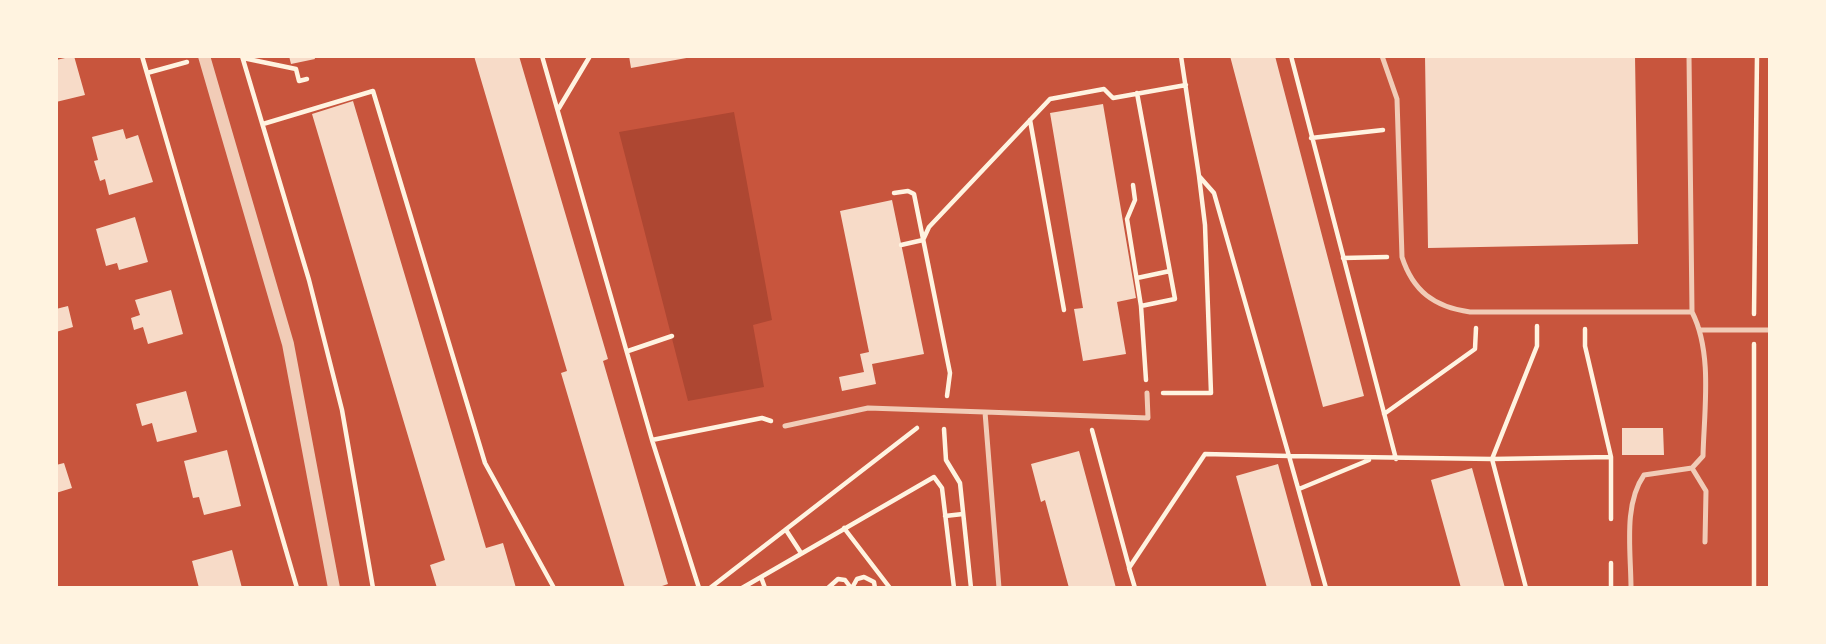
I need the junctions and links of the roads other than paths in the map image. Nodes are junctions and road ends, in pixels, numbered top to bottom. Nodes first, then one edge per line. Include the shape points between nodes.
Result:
1 (1382, 56) edge
2 (1689, 56) edge
3 (203, 57) edge
4 (1692, 312) junction
5 (1701, 330) junction
6 (1770, 330) edge
7 (1147, 393) road end
8 (985, 412) junction
9 (785, 426) road end
10 (1692, 468) junction
11 (1705, 542) dead end
12 (334, 588) edge
13 (999, 588) edge
14 (1631, 588) edge

1 - 4 lane via 1397,99 1402,257 1408,274 1431,301 1476,312
2 - 4 lane
3 - 12 street via 288,344
4 - 5 lane
5 - 6 lane
5 - 10 lane via 1703,456
7 - 8 lane via 1148,418
8 - 9 lane via 869,408
8 - 13 lane
10 - 11 lane via 1706,491
10 - 14 lane via 1644,475 1634,489

